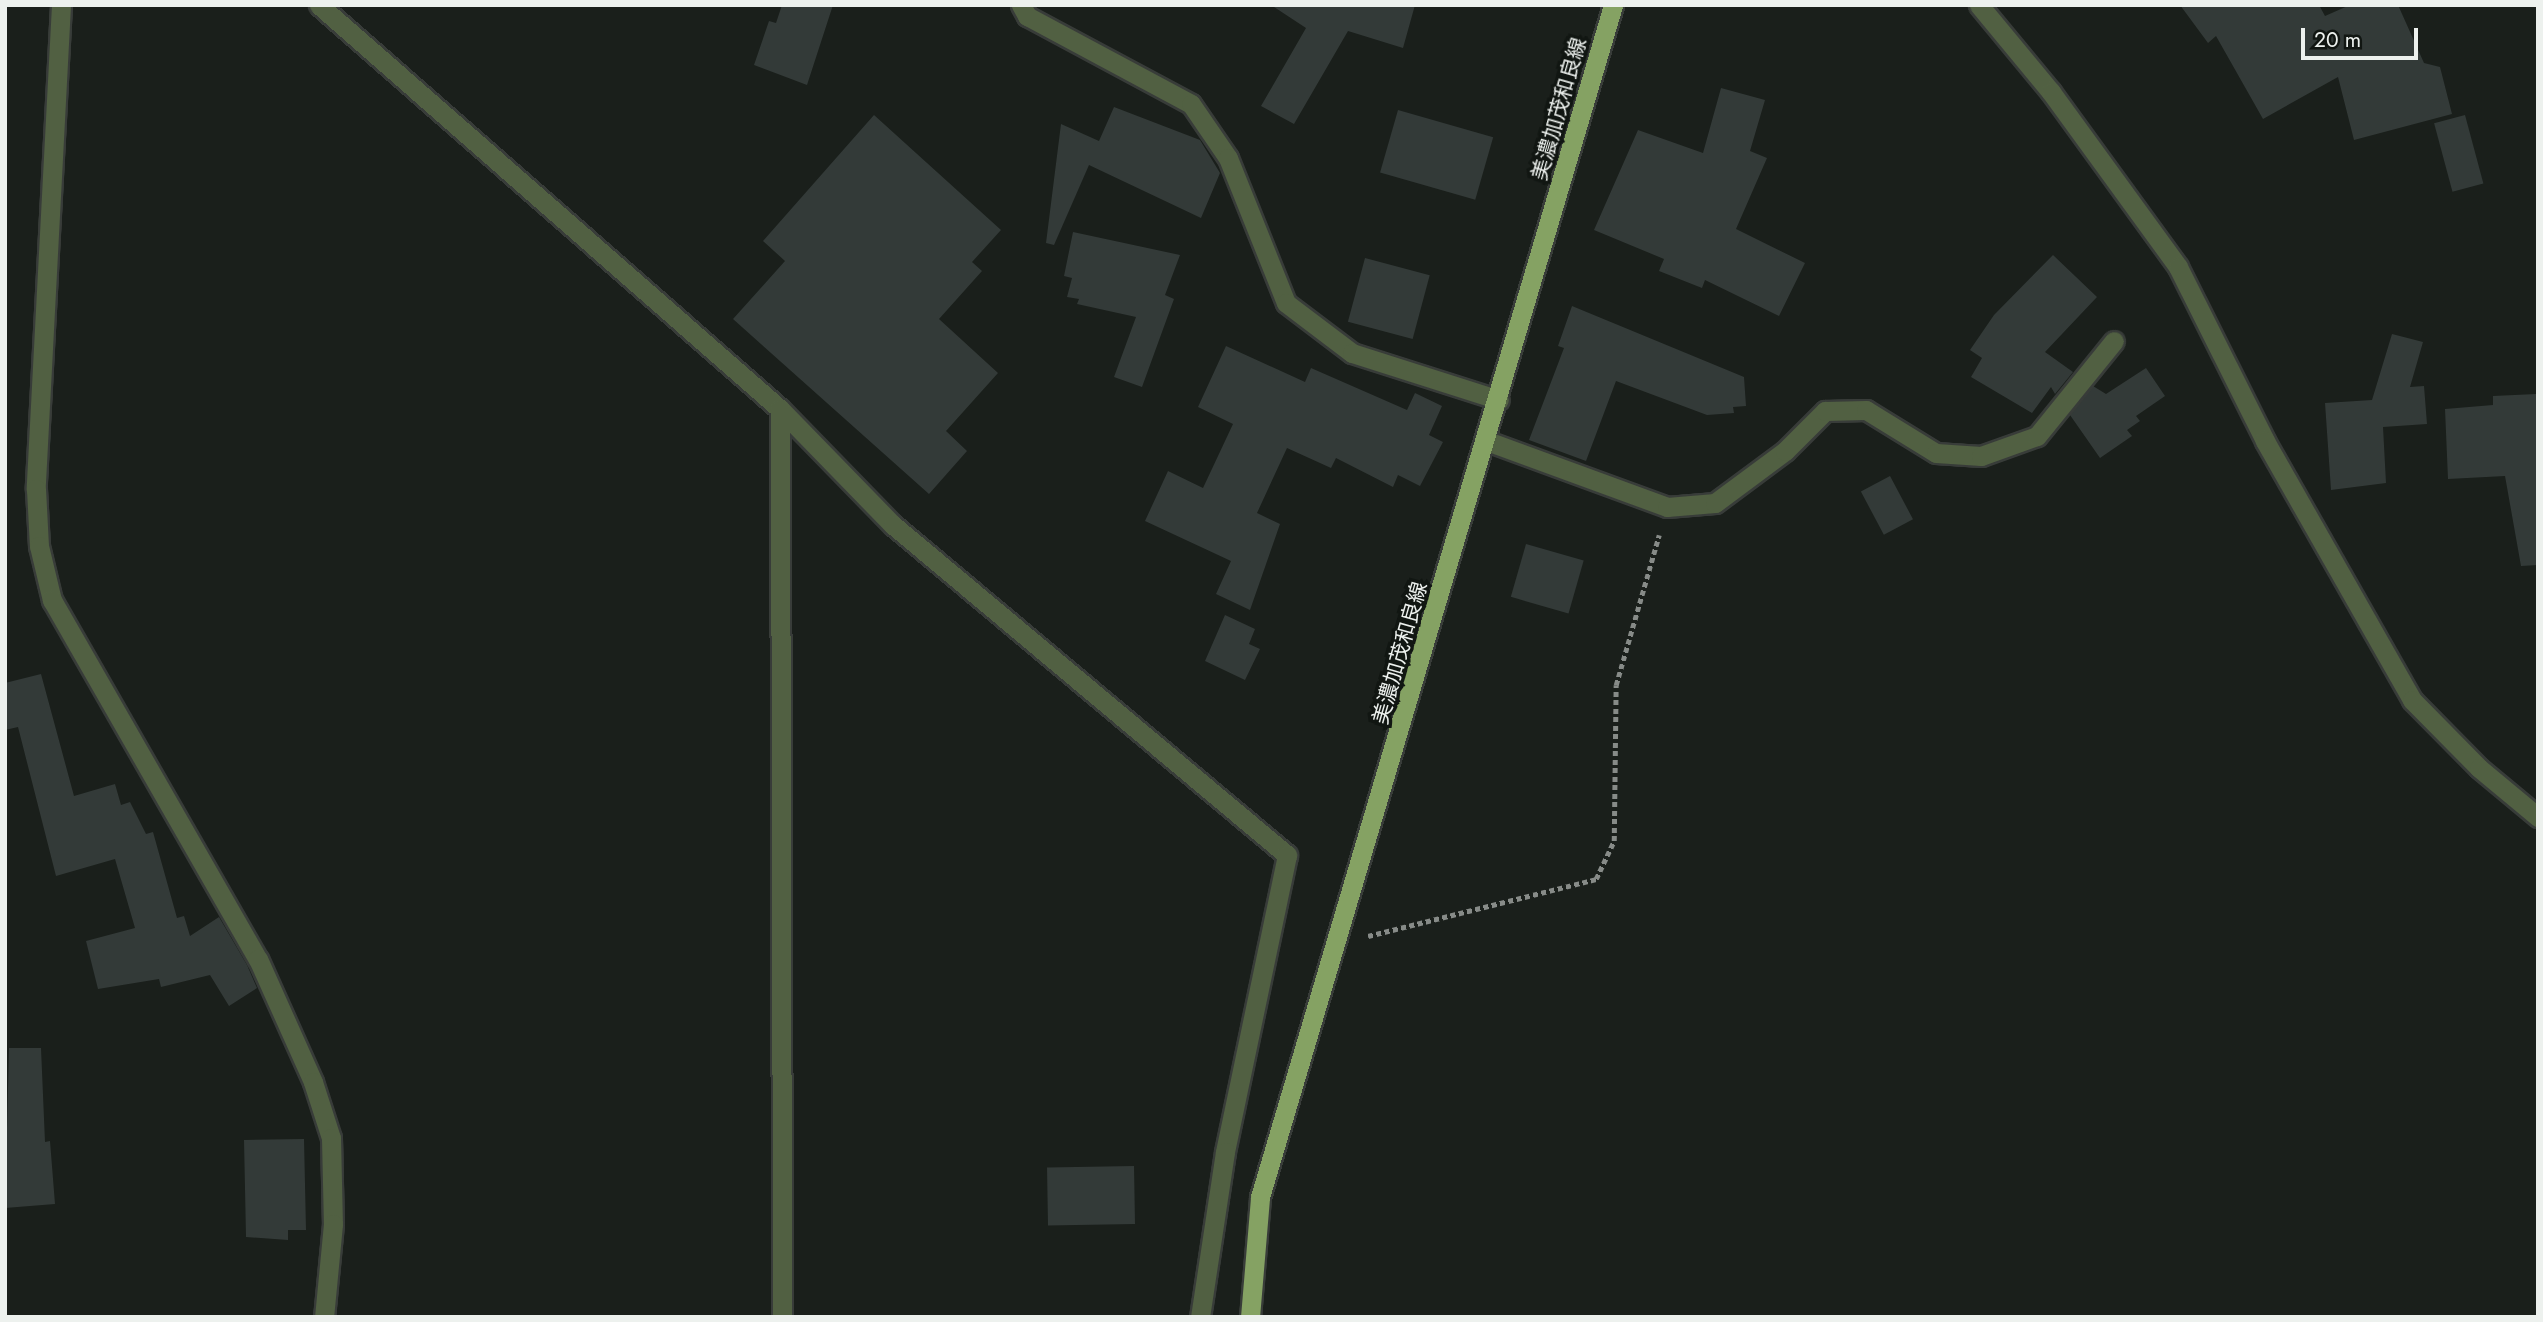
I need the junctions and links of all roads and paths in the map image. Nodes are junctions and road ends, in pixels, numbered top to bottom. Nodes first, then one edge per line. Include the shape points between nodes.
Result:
1 (61, 5) edge
2 (319, 5) edge
3 (1021, 5) edge
4 (1613, 5) edge
5 (1979, 5) edge
6 (2114, 341) dead end
7 (1499, 400) junction
8 (780, 409) junction
9 (1487, 441) junction
10 (1667, 507) junction
11 (2538, 817) edge
12 (1338, 943) junction
13 (324, 1317) edge
14 (782, 1317) edge
15 (1200, 1317) edge
16 (1250, 1317) edge

1 - 13 street via 36,489 39,546 52,600 258,959 313,1082 331,1138 333,1224
2 - 8 street
3 - 7 street via 1027,16 1191,104 1228,158 1286,303 1352,353
4 - 7 main road, 美濃加茂和良線
5 - 11 street via 2051,92 2178,267 2265,441 2412,700 2479,768
6 - 10 street via 2037,436 1981,456 1936,453 1866,410 1825,411 1785,451 1715,503
7 - 9 main road, 美濃加茂和良線
8 - 14 street
8 - 15 street via 893,526 1287,855 1225,1153
9 - 10 street
9 - 12 main road, 美濃加茂和良線
10 - 12 path via 1616,685 1614,841 1596,879
12 - 16 main road, 美濃加茂和良線 via 1260,1197

